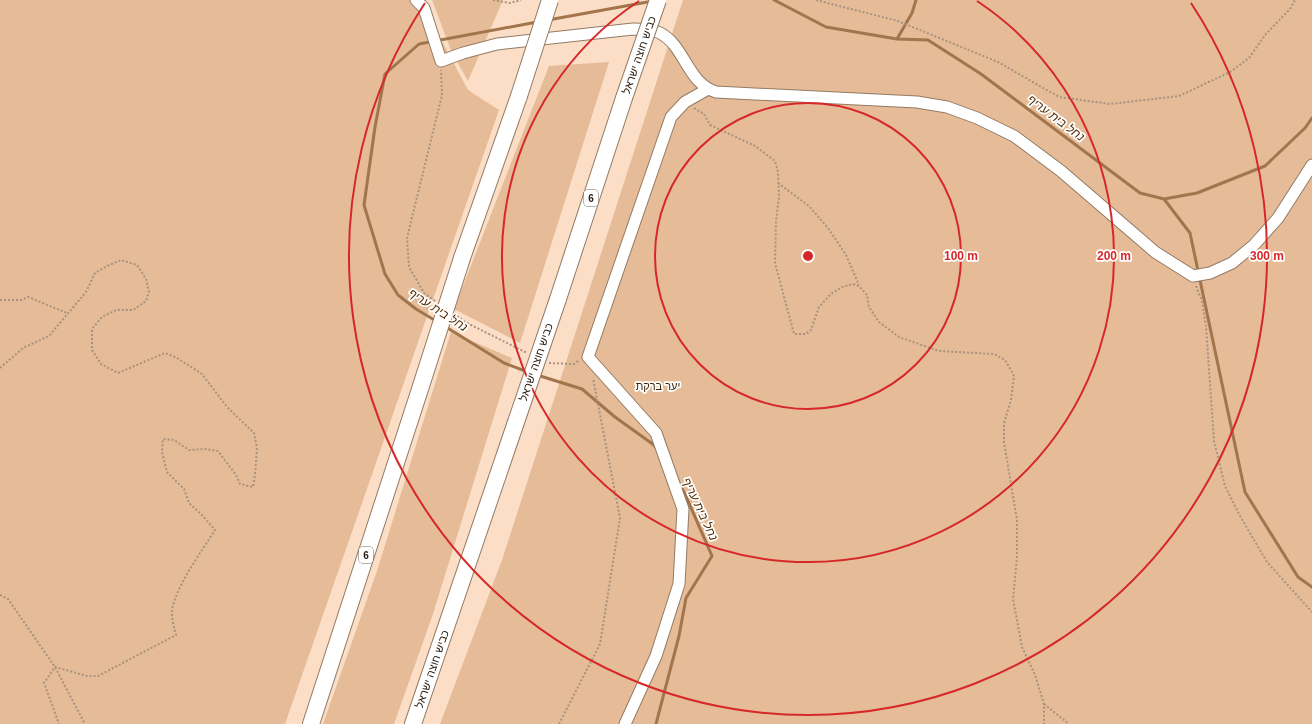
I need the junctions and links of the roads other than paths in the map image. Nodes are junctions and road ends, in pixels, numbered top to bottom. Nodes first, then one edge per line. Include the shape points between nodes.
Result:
1 (416, 0) edge
2 (550, 0) edge
3 (658, 0) edge
4 (708, 89) junction
5 (1312, 165) edge
6 (311, 724) edge
7 (413, 724) edge
8 (625, 724) edge

1 - 4 street via 424,8 441,61 463,52 497,44 648,29 669,39 691,73
2 - 6 highway, 6, bridge via 462,258
3 - 7 highway, כביש חוצה ישראל / 6, bridge
4 - 5 street via 716,92 917,102 947,107 977,118 1014,136 1061,170 1155,252 1193,276 1210,273 1232,263 1254,245 1278,218
4 - 8 street via 685,102 671,117 588,357 656,434 683,509 679,584 656,656

